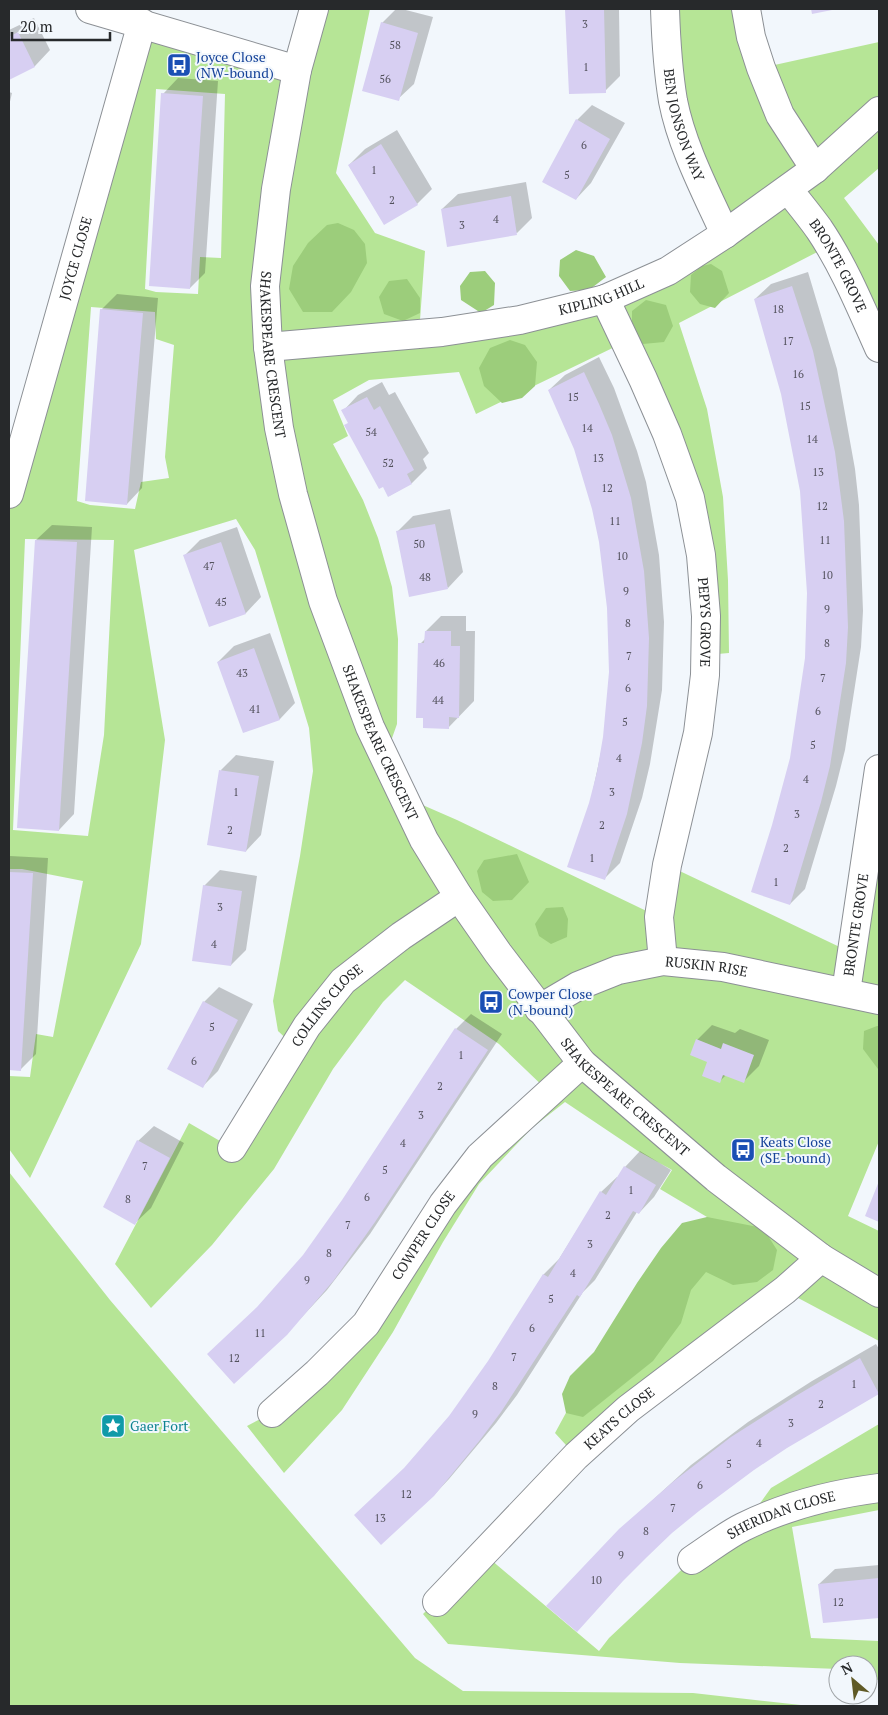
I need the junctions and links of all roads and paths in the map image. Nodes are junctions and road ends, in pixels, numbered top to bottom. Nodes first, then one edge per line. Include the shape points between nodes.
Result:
1 (90, 9) edge
2 (314, 9) edge
3 (665, 9) edge
4 (746, 9) edge
5 (142, 23) junction
6 (297, 70) junction
7 (879, 110) edge
8 (815, 169) junction
9 (788, 189) junction
10 (725, 234) junction
11 (605, 299) junction
12 (268, 347) junction
13 (879, 348) edge
14 (9, 494) edge
15 (879, 769) edge
16 (459, 897) junction
17 (663, 961) junction
18 (846, 992) junction
19 (879, 1000) edge
20 (540, 1009) junction
21 (582, 1063) junction
22 (232, 1148) dead end
23 (821, 1258) junction
24 (879, 1293) edge
25 (272, 1413) dead end
26 (879, 1488) edge
27 (692, 1560) dead end
28 (436, 1602) dead end

1 - 5 street
2 - 6 street, SHAKESPEARE CRESCENT
3 - 10 street, BEN JONSON WAY via 673,102 690,159
4 - 8 street via 751,37 780,115
5 - 6 street
5 - 14 street, JOYCE CLOSE
6 - 12 street, SHAKESPEARE CRESCENT via 276,189 265,286
7 - 8 street, KIPLING HILL
8 - 9 street, KIPLING HILL
9 - 10 street, KIPLING HILL
9 - 13 street, BRONTE GROVE via 819,229 851,285
10 - 11 street, KIPLING HILL via 668,271
11 - 12 street, KIPLING HILL via 520,320 442,332
11 - 17 street, PEPYS GROVE via 663,426 690,498 705,598 705,675 698,733 667,865 659,917
12 - 16 street, SHAKESPEARE CRESCENT via 292,494 323,601 370,727 424,840
15 - 18 street, BRONTE GROVE
16 - 20 street, SHAKESPEARE CRESCENT
16 - 22 street, COLLINS CLOSE via 343,981 307,1026
17 - 18 street, RUSKIN RISE via 723,967
17 - 20 street, RUSKIN RISE via 618,970 578,986
18 - 19 street, RUSKIN RISE
20 - 21 street, SHAKESPEARE CRESCENT
21 - 23 street, SHAKESPEARE CRESCENT via 716,1178
21 - 25 street, COWPER CLOSE via 480,1156 443,1204 366,1324
23 - 24 street, SHAKESPEARE CRESCENT
23 - 28 street, KEATS CLOSE via 785,1290 628,1409 576,1456
26 - 27 street, SHERIDAN CLOSE via 847,1492 786,1510 743,1527

